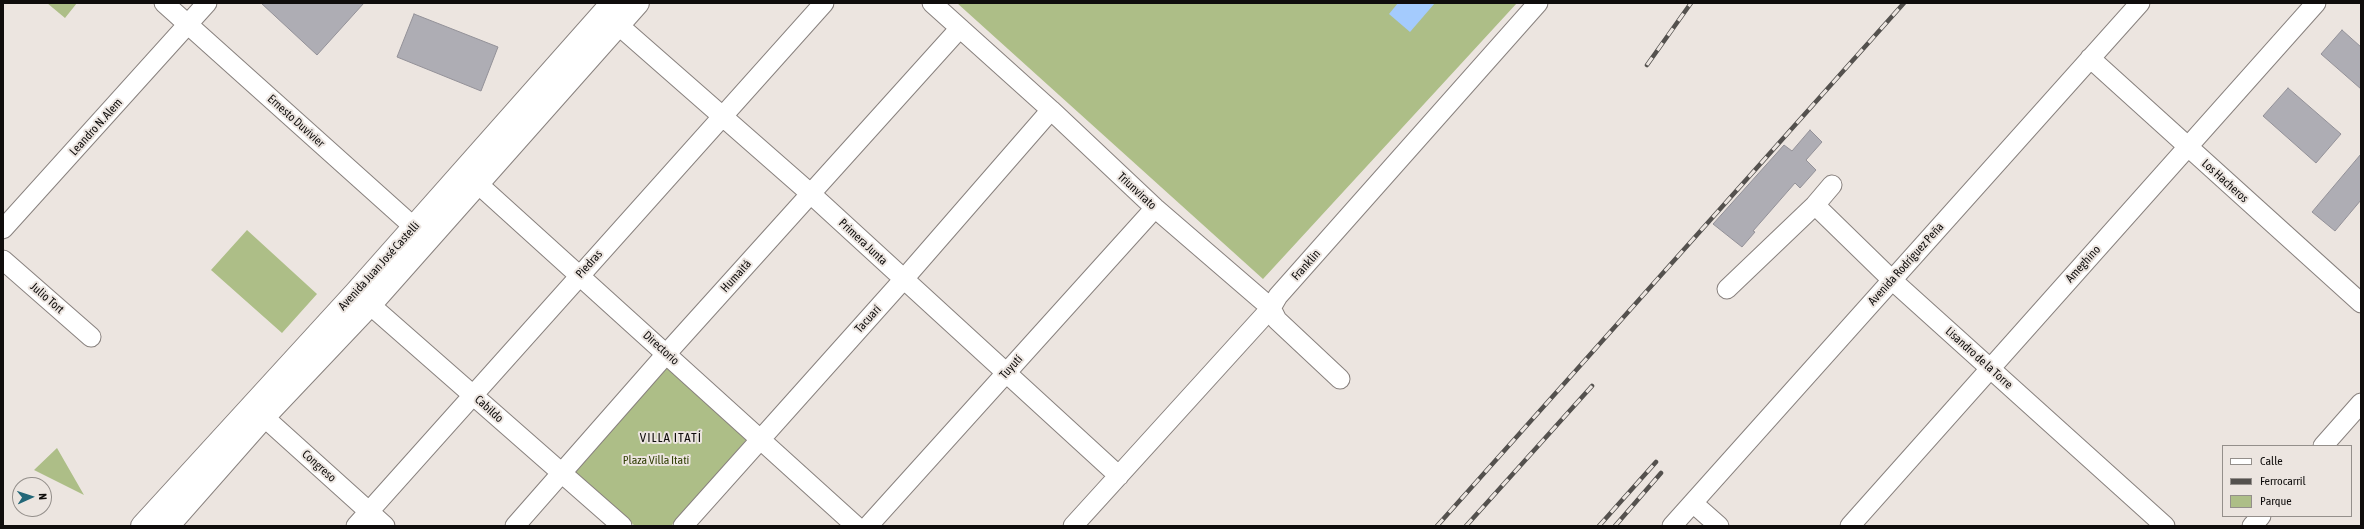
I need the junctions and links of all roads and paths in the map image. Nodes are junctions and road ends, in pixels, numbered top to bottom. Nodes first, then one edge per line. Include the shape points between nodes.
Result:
1 (164, 3) edge
2 (208, 3) edge
3 (638, 3) edge
4 (824, 3) edge
5 (932, 3) edge
6 (1538, 3) edge
7 (2140, 3) edge
8 (2316, 3) edge
9 (611, 13) edge
10 (188, 25) junction
11 (960, 28) junction
12 (2090, 58) junction
13 (1051, 110) junction
14 (721, 117) junction
15 (2188, 147) junction
16 (471, 178) junction
17 (1832, 185) dead end
18 (810, 194) junction
19 (1815, 205) junction
20 (1155, 208) junction
21 (3, 229) edge
22 (420, 233) junction
23 (3, 260) edge
24 (579, 275) junction
25 (903, 280) junction
26 (1892, 280) junction
27 (1727, 290) dead end
28 (363, 298) junction
29 (2361, 303) edge
30 (1271, 308) junction
31 (91, 337) dead end
32 (667, 353) junction
33 (1989, 368) junction
34 (1006, 373) junction
35 (1340, 379) dead end
36 (475, 395) junction
37 (2361, 404) edge
38 (258, 412) junction
39 (760, 439) junction
40 (2324, 445) edge
41 (562, 474) junction
42 (1118, 476) junction
43 (1693, 503) junction
44 (369, 512) junction
45 (2260, 517) edge
46 (142, 526) edge
47 (168, 526) edge
48 (356, 526) edge
49 (385, 526) edge
50 (515, 526) edge
51 (622, 526) edge
52 (682, 526) edge
53 (856, 526) edge
54 (868, 526) edge
55 (1073, 526) edge
56 (1672, 526) edge
57 (1719, 526) edge
58 (1850, 526) edge
59 (2165, 526) edge
60 (2252, 526) edge

1 - 10 street, Ernesto Duvivier
2 - 10 street, Leandro N. Alem
3 - 9 main road, Avenida Juan José Castelli
4 - 14 street, Piedras
5 - 11 street, Triunvirato
6 - 30 street, Franklin via 1278,296
7 - 12 street, Avenida Rodríguez Peña
8 - 15 street, Ameghino
9 - 14 street, Primera Junta
9 - 16 main road, Avenida Juan José Castelli
10 - 21 street, Leandro N. Alem
10 - 22 street, Ernesto Duvivier
11 - 13 street, Triunvirato
11 - 18 street, Humaitá
12 - 15 street, Los Hacheros
12 - 26 street, Avenida Rodríguez Peña
13 - 20 street, Triunvirato
13 - 25 street, Tacuarí
14 - 18 street, Primera Junta
14 - 24 street, Piedras
15 - 29 street, Los Hacheros
15 - 33 street, Ameghino
16 - 22 main road, Avenida Juan José Castelli
16 - 24 street, Directorio
17 - 19 street
18 - 25 street, Primera Junta
18 - 32 street, Humaitá
19 - 26 street, Lisandro de la Torre
19 - 27 street
20 - 30 street, Triunvirato
20 - 34 street, Tuyutí
22 - 28 main road, Avenida Juan José Castelli
23 - 31 street, Julio Tort
24 - 32 street, Directorio
24 - 36 street, Piedras
25 - 34 street, Primera Junta
25 - 39 street, Tacuarí
26 - 33 street, Lisandro de la Torre
26 - 43 street, Avenida Rodríguez Peña
28 - 36 street, Cabildo
28 - 38 main road, Avenida Juan José Castelli
30 - 35 street, Triunvirato via 1277,320
30 - 42 street, Franklin
32 - 39 street, Directorio
32 - 41 street, Humaitá
33 - 58 street, Ameghino
33 - 59 street, Lisandro de la Torre
34 - 42 street, Primera Junta
34 - 54 street, Tuyutí
36 - 41 street, Cabildo
36 - 44 street, Piedras
37 - 40 street
38 - 44 street, Congreso
38 - 46 main road, Avenida Juan José Castelli
38 - 47 main road, Avenida Juan José Castelli
39 - 52 street, Tacuarí
39 - 53 street, Directorio
41 - 50 street, Humaitá
41 - 51 street, Cabildo
42 - 55 street, Franklin
43 - 56 street, Avenida Rodríguez Peña
43 - 57 street
44 - 48 street, Piedras
44 - 49 street, Congreso
45 - 60 street

